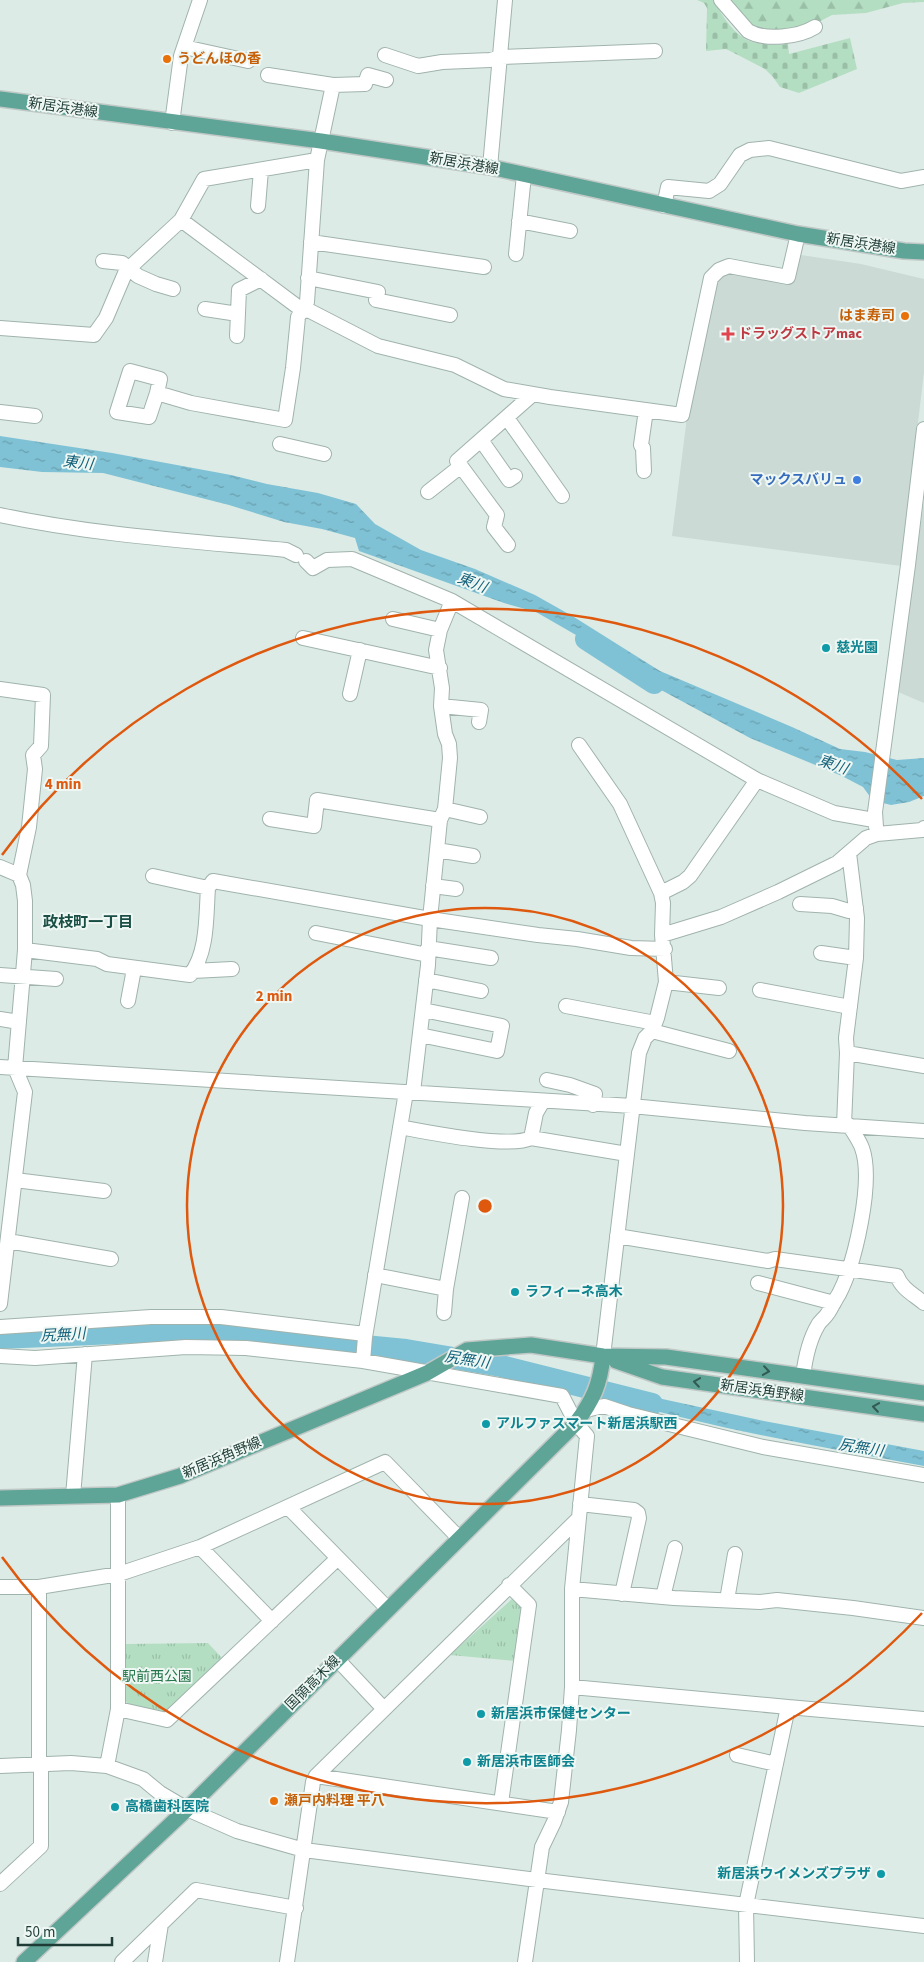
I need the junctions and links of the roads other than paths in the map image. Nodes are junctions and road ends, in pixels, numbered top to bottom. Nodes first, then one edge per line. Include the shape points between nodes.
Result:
1 (200, 0) edge
2 (505, 0) edge
3 (721, 0) edge
4 (815, 27) dead end
5 (184, 47) junction
6 (655, 51) dead end
7 (385, 55) dead end
8 (501, 56) junction
9 (248, 61) dead end
10 (268, 75) dead end
11 (386, 80) dead end
12 (333, 84) junction
13 (0, 99) edge
14 (172, 122) junction
15 (321, 141) junction
16 (317, 160) junction
17 (490, 167) junction
18 (261, 170) junction
19 (524, 175) junction
20 (924, 177) edge
21 (258, 206) dead end
22 (664, 206) junction
23 (181, 220) junction
24 (519, 220) junction
25 (570, 231) dead end
26 (798, 234) junction
27 (311, 242) junction
28 (924, 252) edge
29 (516, 254) dead end
30 (103, 261) dead end
31 (484, 267) dead end
32 (130, 268) junction
33 (308, 278) junction
34 (261, 279) junction
35 (173, 289) dead end
36 (205, 308) dead end
37 (302, 310) junction
38 (238, 314) junction
39 (450, 315) dead end
40 (0, 328) edge
41 (237, 336) dead end
42 (157, 393) dead end
43 (533, 394) junction
44 (646, 410) junction
45 (0, 412) edge
46 (35, 416) dead end
47 (506, 418) junction
48 (285, 420) junction
49 (924, 429) edge
50 (481, 440) junction
51 (324, 454) dead end
52 (461, 466) junction
53 (644, 471) dead end
54 (508, 480) dead end
55 (428, 492) dead end
56 (562, 496) dead end
57 (0, 515) edge
58 (508, 545) dead end
59 (452, 601) junction
60 (393, 619) dead end
61 (440, 630) junction
62 (303, 638) dead end
63 (360, 650) junction
64 (440, 668) junction
65 (0, 689) edge
66 (350, 694) dead end
67 (441, 706) junction
68 (479, 722) dead end
69 (580, 745) dead end
70 (758, 780) junction
71 (442, 814) junction
72 (480, 817) dead end
73 (270, 819) dead end
74 (875, 822) junction
75 (924, 828) edge
76 (437, 850) junction
77 (849, 853) junction
78 (473, 856) dead end
79 (0, 867) edge
80 (19, 875) junction
81 (153, 876) dead end
82 (433, 886) junction
83 (208, 888) junction
84 (456, 889) dead end
85 (661, 893) junction
86 (800, 904) dead end
87 (856, 908) junction
88 (430, 919) junction
89 (316, 933) dead end
90 (664, 942) junction
91 (25, 950) junction
92 (428, 951) junction
93 (821, 953) dead end
94 (491, 958) dead end
95 (856, 958) junction
96 (134, 969) junction
97 (232, 969) dead end
98 (194, 971) junction
99 (0, 975) edge
100 (23, 976) junction
101 (56, 979) dead end
102 (426, 980) junction
103 (666, 982) junction
104 (719, 988) dead end
105 (760, 990) dead end
106 (481, 991) dead end
107 (128, 1001) dead end
108 (566, 1006) dead end
109 (850, 1007) junction
110 (423, 1010) junction
111 (0, 1019) edge
112 (19, 1022) junction
113 (653, 1027) junction
114 (420, 1035) junction
115 (729, 1051) dead end
116 (847, 1052) junction
117 (924, 1066) edge
118 (0, 1067) edge
119 (15, 1068) junction
120 (547, 1080) dead end
121 (409, 1092) junction
122 (543, 1101) junction
123 (593, 1105) junction
124 (632, 1106) junction
125 (846, 1125) junction
126 (400, 1127) junction
127 (924, 1131) edge
128 (531, 1138) junction
129 (626, 1154) junction
130 (15, 1180) junction
131 (104, 1191) dead end
132 (462, 1198) dead end
133 (617, 1236) junction
134 (8, 1242) junction
135 (111, 1259) dead end
136 (848, 1270) junction
137 (376, 1275) junction
138 (758, 1283) dead end
139 (446, 1289) junction
140 (924, 1302) edge
141 (834, 1303) junction
142 (0, 1304) edge
143 (444, 1313) dead end
144 (0, 1327) edge
145 (365, 1335) junction
146 (84, 1354) junction
147 (0, 1356) edge
148 (603, 1356) junction
149 (363, 1358) junction
150 (430, 1371) junction
151 (803, 1376) junction
152 (924, 1393) edge
153 (586, 1410) junction
154 (924, 1414) edge
155 (576, 1423) junction
156 (924, 1475) edge
157 (118, 1495) junction
158 (74, 1496) junction
159 (0, 1498) edge
160 (580, 1504) junction
161 (288, 1506) junction
162 (578, 1519) junction
163 (459, 1538) junction
164 (200, 1548) junction
165 (675, 1548) dead end
166 (735, 1554) dead end
167 (338, 1558) junction
168 (119, 1574) junction
169 (509, 1585) junction
170 (0, 1587) edge
171 (39, 1587) junction
172 (572, 1589) junction
173 (622, 1594) junction
174 (663, 1597) junction
175 (727, 1600) junction
176 (388, 1609) junction
177 (924, 1618) edge
178 (272, 1621) junction
179 (337, 1659) junction
180 (572, 1687) junction
181 (788, 1707) junction
182 (118, 1709) junction
183 (384, 1709) junction
184 (924, 1719) edge
185 (737, 1755) dead end
186 (40, 1764) junction
187 (776, 1764) junction
188 (0, 1766) edge
189 (107, 1766) junction
190 (316, 1776) junction
191 (501, 1803) junction
192 (187, 1809) junction
193 (558, 1812) junction
194 (304, 1850) junction
195 (537, 1880) junction
196 (0, 1884) edge
197 (746, 1905) junction
198 (296, 1908) junction
199 (161, 1924) junction
200 (924, 1926) edge
201 (24, 1962) edge
202 (122, 1962) edge
203 (156, 1962) edge
204 (287, 1962) edge
205 (525, 1962) edge
206 (747, 1962) edge

1 - 5 street
2 - 8 street
3 - 4 street via 754,34 782,36 807,32
5 - 9 street
5 - 14 street
6 - 8 street
7 - 8 street via 418,66 490,60
8 - 17 street
10 - 12 street
11 - 12 street via 368,75 365,84
12 - 15 street
13 - 14 main road, 新居浜港線
14 - 15 main road, 新居浜港線
15 - 16 street
15 - 17 main road, 新居浜港線
16 - 18 street
16 - 27 street
17 - 19 main road, 新居浜港線
18 - 21 street
18 - 23 street via 204,179
19 - 22 main road, 新居浜港線
19 - 24 street
20 - 22 street via 901,181 769,148 750,150 740,155 720,184 709,191 668,187
22 - 26 main road, 新居浜港線
23 - 32 street
23 - 34 street
24 - 25 street
24 - 29 street
26 - 28 main road, 新居浜港線
26 - 44 street via 788,277 729,266 711,278 682,415
27 - 31 street
27 - 33 street
30 - 32 street via 122,263
32 - 35 street via 138,276
32 - 40 street via 106,318 94,335
33 - 37 street via 307,302
33 - 39 street via 378,292 376,300
34 - 37 street
34 - 38 street via 239,290
36 - 38 street
37 - 43 street via 310,311 378,346 455,365 504,389
37 - 48 street via 298,317
38 - 41 street
42 - 48 street via 191,403
43 - 44 street
43 - 47 street
44 - 53 street via 641,445
45 - 46 street
47 - 50 street
47 - 56 street
48 - 51 street via 279,449
49 - 74 street
50 - 52 street via 457,461
50 - 54 street
52 - 55 street
52 - 58 street via 497,515 494,527
57 - 59 street via 39,524 286,550 313,568 327,560 352,560
59 - 61 street
59 - 70 street
60 - 61 street
61 - 64 street via 436,650
62 - 63 street
63 - 64 street
63 - 66 street
64 - 67 street
65 - 80 street via 43,695 41,746 32,755 34,769 29,827
67 - 68 street via 481,710
67 - 71 street via 450,758
69 - 85 street via 620,804
70 - 74 street via 834,813
70 - 85 street via 690,876
71 - 72 street
71 - 73 street via 317,800 314,826
71 - 76 street
74 - 75 street
74 - 77 street via 866,838
76 - 78 street
76 - 82 street
77 - 87 street
77 - 90 street via 778,892
79 - 80 street
80 - 91 street via 25,901
81 - 83 street
82 - 84 street
82 - 88 street
83 - 88 street via 213,881
83 - 98 street via 203,945
85 - 90 street
86 - 87 street via 832,906 849,911
87 - 95 street
88 - 90 street via 631,948
88 - 92 street
89 - 92 street
90 - 103 street
91 - 96 street via 97,959
91 - 100 street
92 - 94 street
92 - 102 street
93 - 95 street
95 - 109 street
96 - 98 street via 190,975
96 - 107 street
97 - 98 street
99 - 100 street
100 - 101 street
100 - 112 street
102 - 106 street
102 - 110 street
103 - 104 street
103 - 113 street
105 - 109 street
108 - 113 street
109 - 116 street
110 - 114 street
110 - 114 street via 502,1026 497,1051
111 - 112 street
112 - 119 street
113 - 115 street
113 - 124 street via 639,1053
114 - 121 street
116 - 117 street
116 - 125 street
118 - 119 street
119 - 121 street
119 - 130 street via 24,1092
120 - 123 street via 595,1094
121 - 122 street
121 - 126 street
122 - 123 street
122 - 128 street via 536,1113
123 - 124 street
124 - 125 street
124 - 129 street
125 - 127 street
125 - 136 street via 862,1147 865,1180 858,1234
126 - 128 street via 502,1142
126 - 137 street
128 - 129 street
129 - 133 street
130 - 131 street
130 - 134 street
132 - 139 street
133 - 136 street via 768,1261 775,1259
133 - 148 street
134 - 135 street
134 - 142 street
136 - 140 street via 897,1276 908,1292
136 - 141 street
137 - 139 street
137 - 145 street
138 - 141 street
139 - 143 street
141 - 151 street via 818,1325 805,1360
144 - 145 street via 151,1317 222,1317
145 - 149 street
146 - 147 street via 35,1358
146 - 149 street via 186,1347 246,1348
146 - 158 street
148 - 150 main road, 新居浜角野線 via 531,1345 468,1350
148 -> 151 main road, 新居浜角野線 via 666,1357
148 - 153 main road, 国領高木線 via 600,1380
154 -> 148 main road, 新居浜角野線 via 662,1377
149 - 150 street
150 - 155 street via 562,1396
150 - 157 main road, 新居浜角野線 via 180,1476
151 - 152 main road, 新居浜角野線
153 - 155 main road, 国領高木線
153 - 156 street via 604,1406 764,1447
155 - 160 street via 587,1436
155 - 163 main road, 国領高木線
157 - 158 main road, 新居浜角野線
157 - 168 street
158 - 159 main road, 新居浜角野線
160 - 162 street
160 - 173 street via 638,1513
161 - 163 street via 385,1462
161 - 164 street
161 - 167 street
162 - 169 street
162 - 172 street
163 - 176 main road, 国領高木線
164 - 168 street
164 - 178 street
165 - 174 street
166 - 175 street
167 - 176 street
167 - 178 street
168 - 171 street
168 - 182 street
169 - 183 street
169 - 191 street via 529,1605
170 - 171 street
171 - 186 street
172 - 173 street
172 - 180 street
173 - 174 street
174 - 175 street
175 - 177 street via 777,1600
176 - 179 main road, 国領高木線
178 - 182 street via 167,1720
179 - 183 street
179 - 192 main road, 国領高木線
180 - 181 street
180 - 193 street
181 - 184 street
181 - 187 street
182 - 189 street
183 - 190 street
185 - 187 street
186 - 188 street
186 - 189 street
186 - 196 street via 41,1846
187 - 197 street
189 - 192 street via 142,1779
190 - 191 street
190 - 194 street via 312,1782
191 - 193 street
192 - 194 street via 237,1831
192 - 201 main road, 国領高木線
193 - 195 street via 542,1847
194 - 195 street
194 - 198 street
195 - 197 street
195 - 205 street
197 - 200 street
197 - 206 street
198 - 199 street via 196,1890
198 - 204 street
199 - 202 street
199 - 203 street

